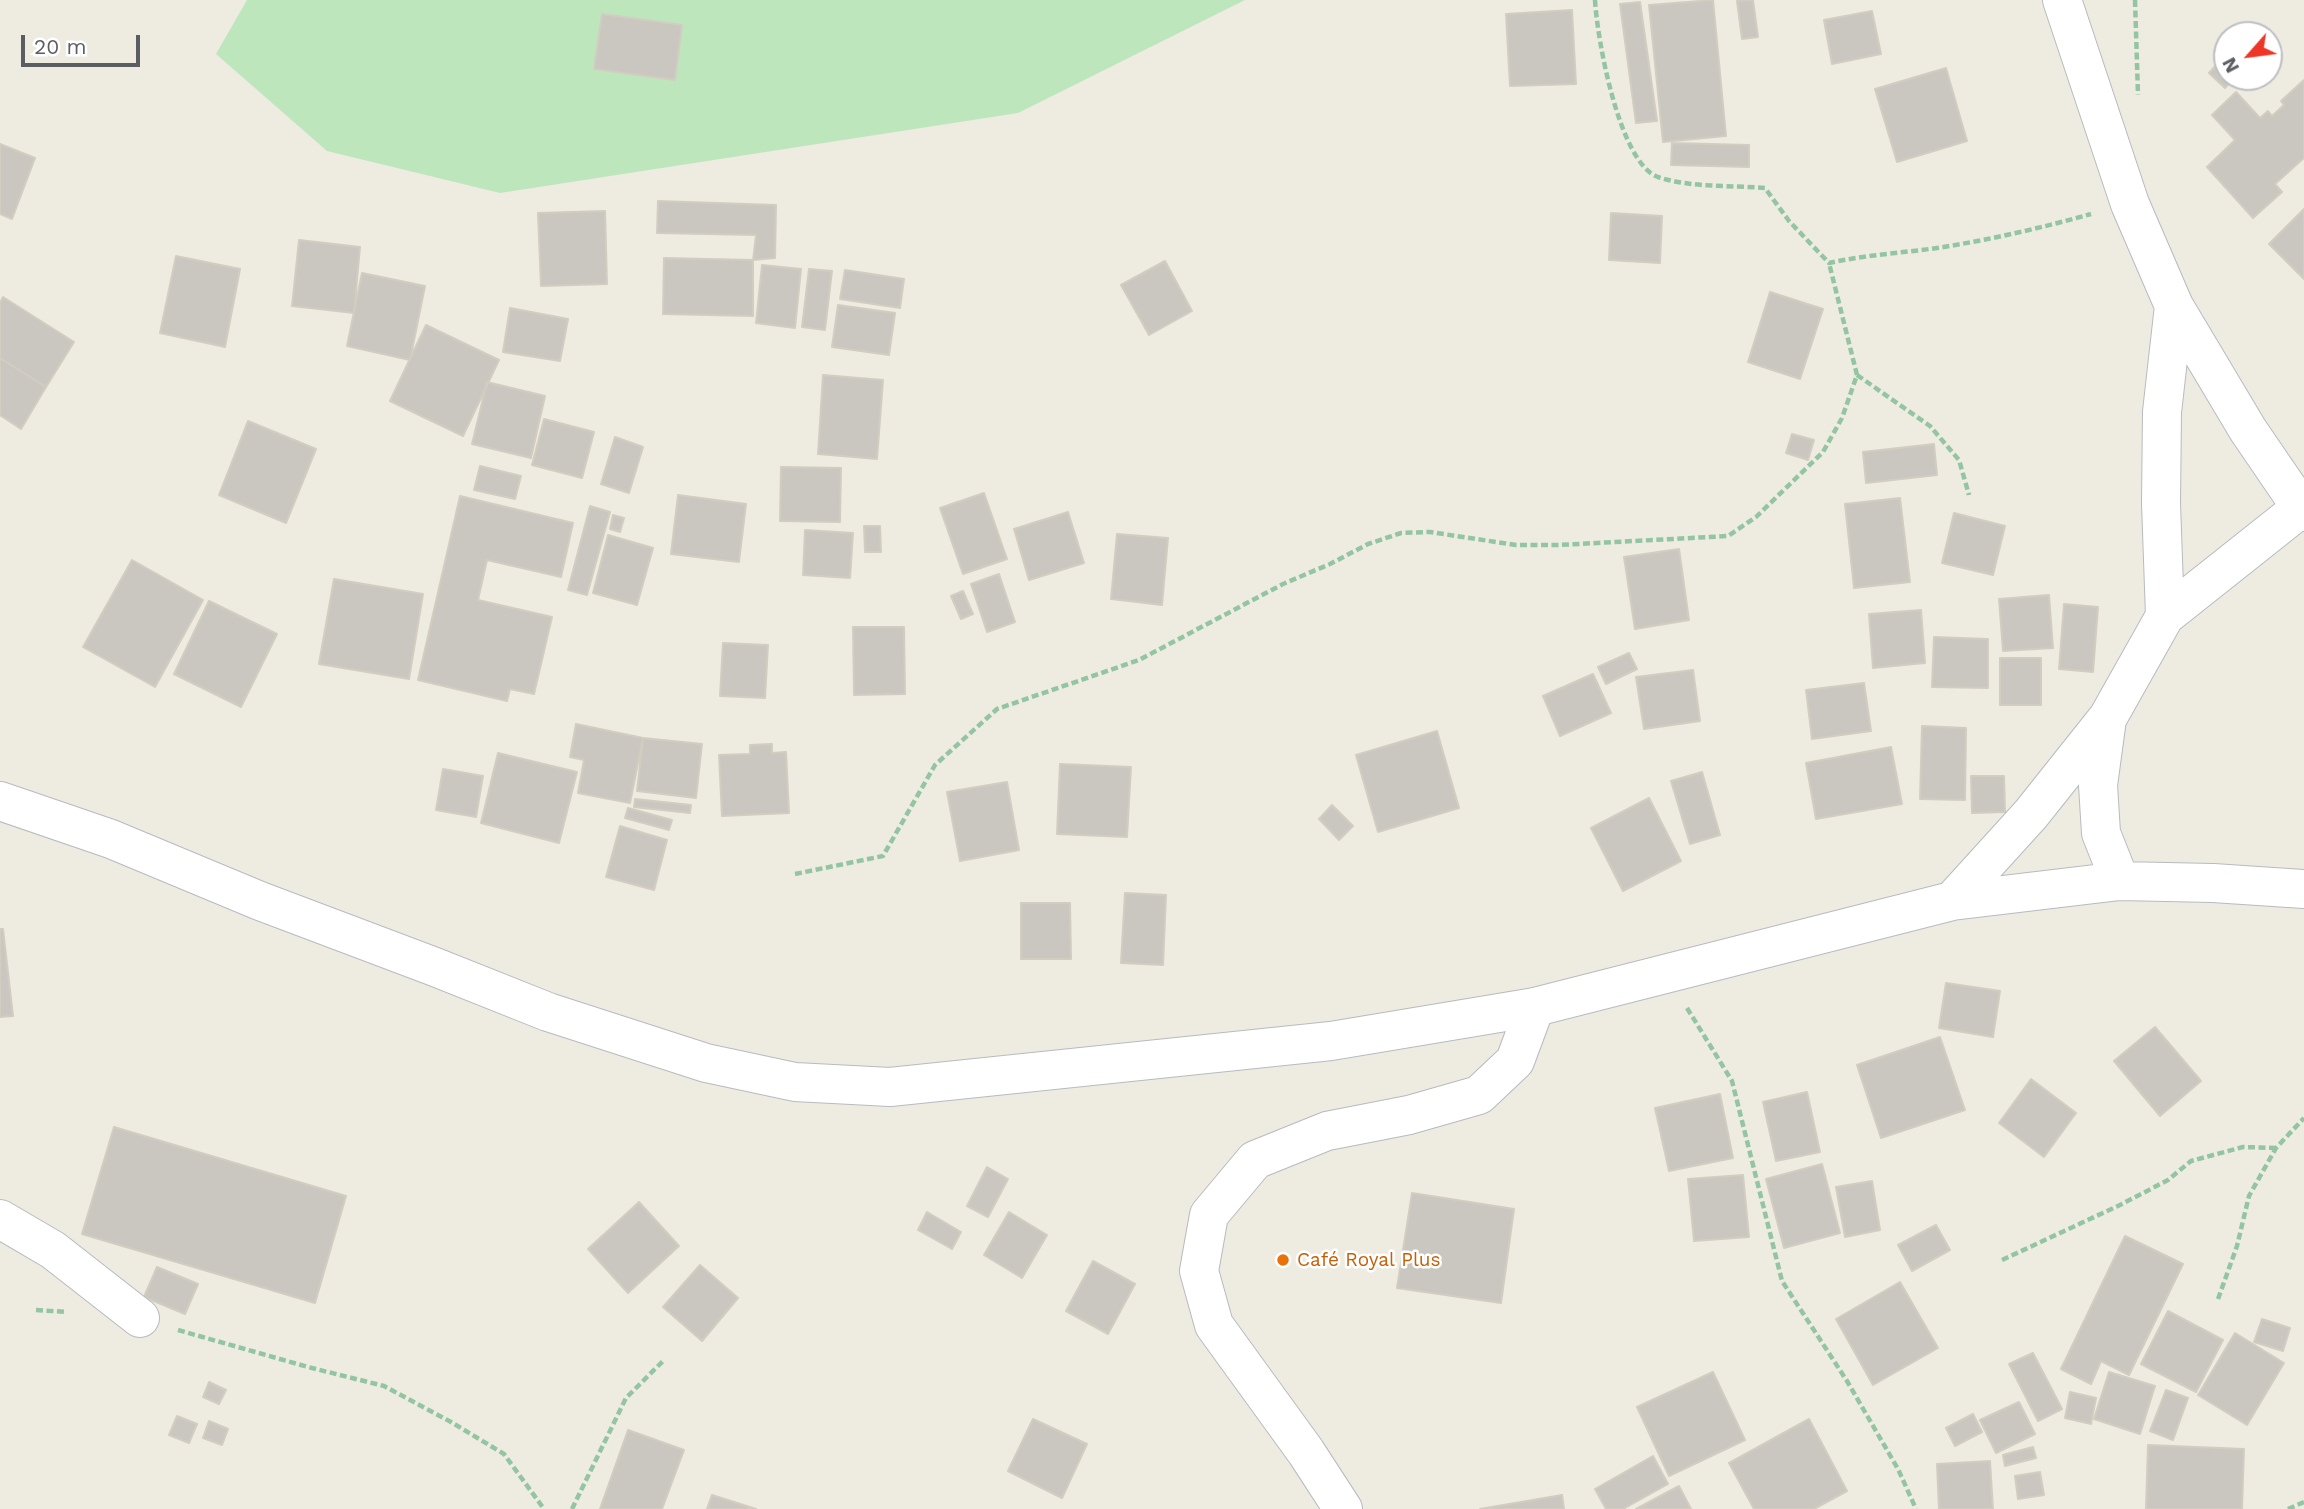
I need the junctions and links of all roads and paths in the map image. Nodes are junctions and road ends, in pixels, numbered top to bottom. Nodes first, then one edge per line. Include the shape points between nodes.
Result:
1 (1595, 0) edge
2 (2062, 0) edge
3 (2130, 204) junction
4 (1829, 263) junction
5 (2174, 306) junction
6 (1857, 374) junction
7 (1969, 495) dead end
8 (2303, 509) edge
9 (2165, 616) junction
10 (2107, 719) junction
11 (0, 801) edge
12 (795, 874) dead end
13 (2120, 881) junction
14 (2304, 889) edge
15 (1952, 901) junction
16 (1666, 974) junction
17 (1535, 1007) junction
18 (2304, 1118) edge
19 (2276, 1148) junction
20 (0, 1219) edge
21 (2002, 1260) dead end
22 (2218, 1299) dead end
23 (36, 1310) dead end
24 (76, 1313) dead end
25 (140, 1318) joint
26 (664, 1360) dead end
27 (2304, 1502) edge
28 (544, 1509) edge
29 (572, 1509) edge
30 (1343, 1509) edge
31 (1916, 1509) edge
32 (2288, 1509) edge

1 - 4 path via 1605,71 1636,158 1656,176 1684,183 1765,188
2 - 3 main road
3 - 4 path via 2029,230
3 - 5 main road
4 - 6 path
5 - 8 main road via 2248,430
5 - 9 main road via 2162,412
6 - 7 path via 1930,426 1959,460
6 - 12 path via 1842,418 1823,452 1756,517 1728,536 1527,545 1430,532 1401,533 1368,544 1139,660 997,709 935,765 883,856
8 - 9 main road
9 - 10 main road
10 - 13 main road via 2098,785 2101,833
10 - 15 main road via 2031,814
11 - 17 main road via 111,839 548,1013 706,1063 795,1082 890,1087 965,1081 1331,1041
13 - 14 main road
13 - 15 main road
15 - 16 main road
16 - 17 main road
16 - 31 path via 1732,1081 1782,1280 1847,1381
17 - 30 main road via 1514,1061 1479,1095 1327,1131 1255,1160 1209,1215 1199,1271 1214,1325
18 - 19 path
19 - 21 path via 2243,1147 2191,1161 2168,1180
19 - 22 path via 2249,1196
20 - 25 main road via 53,1250
23 - 24 path
25 - 28 path via 384,1386 504,1454
26 - 29 path via 626,1398
27 - 32 path

